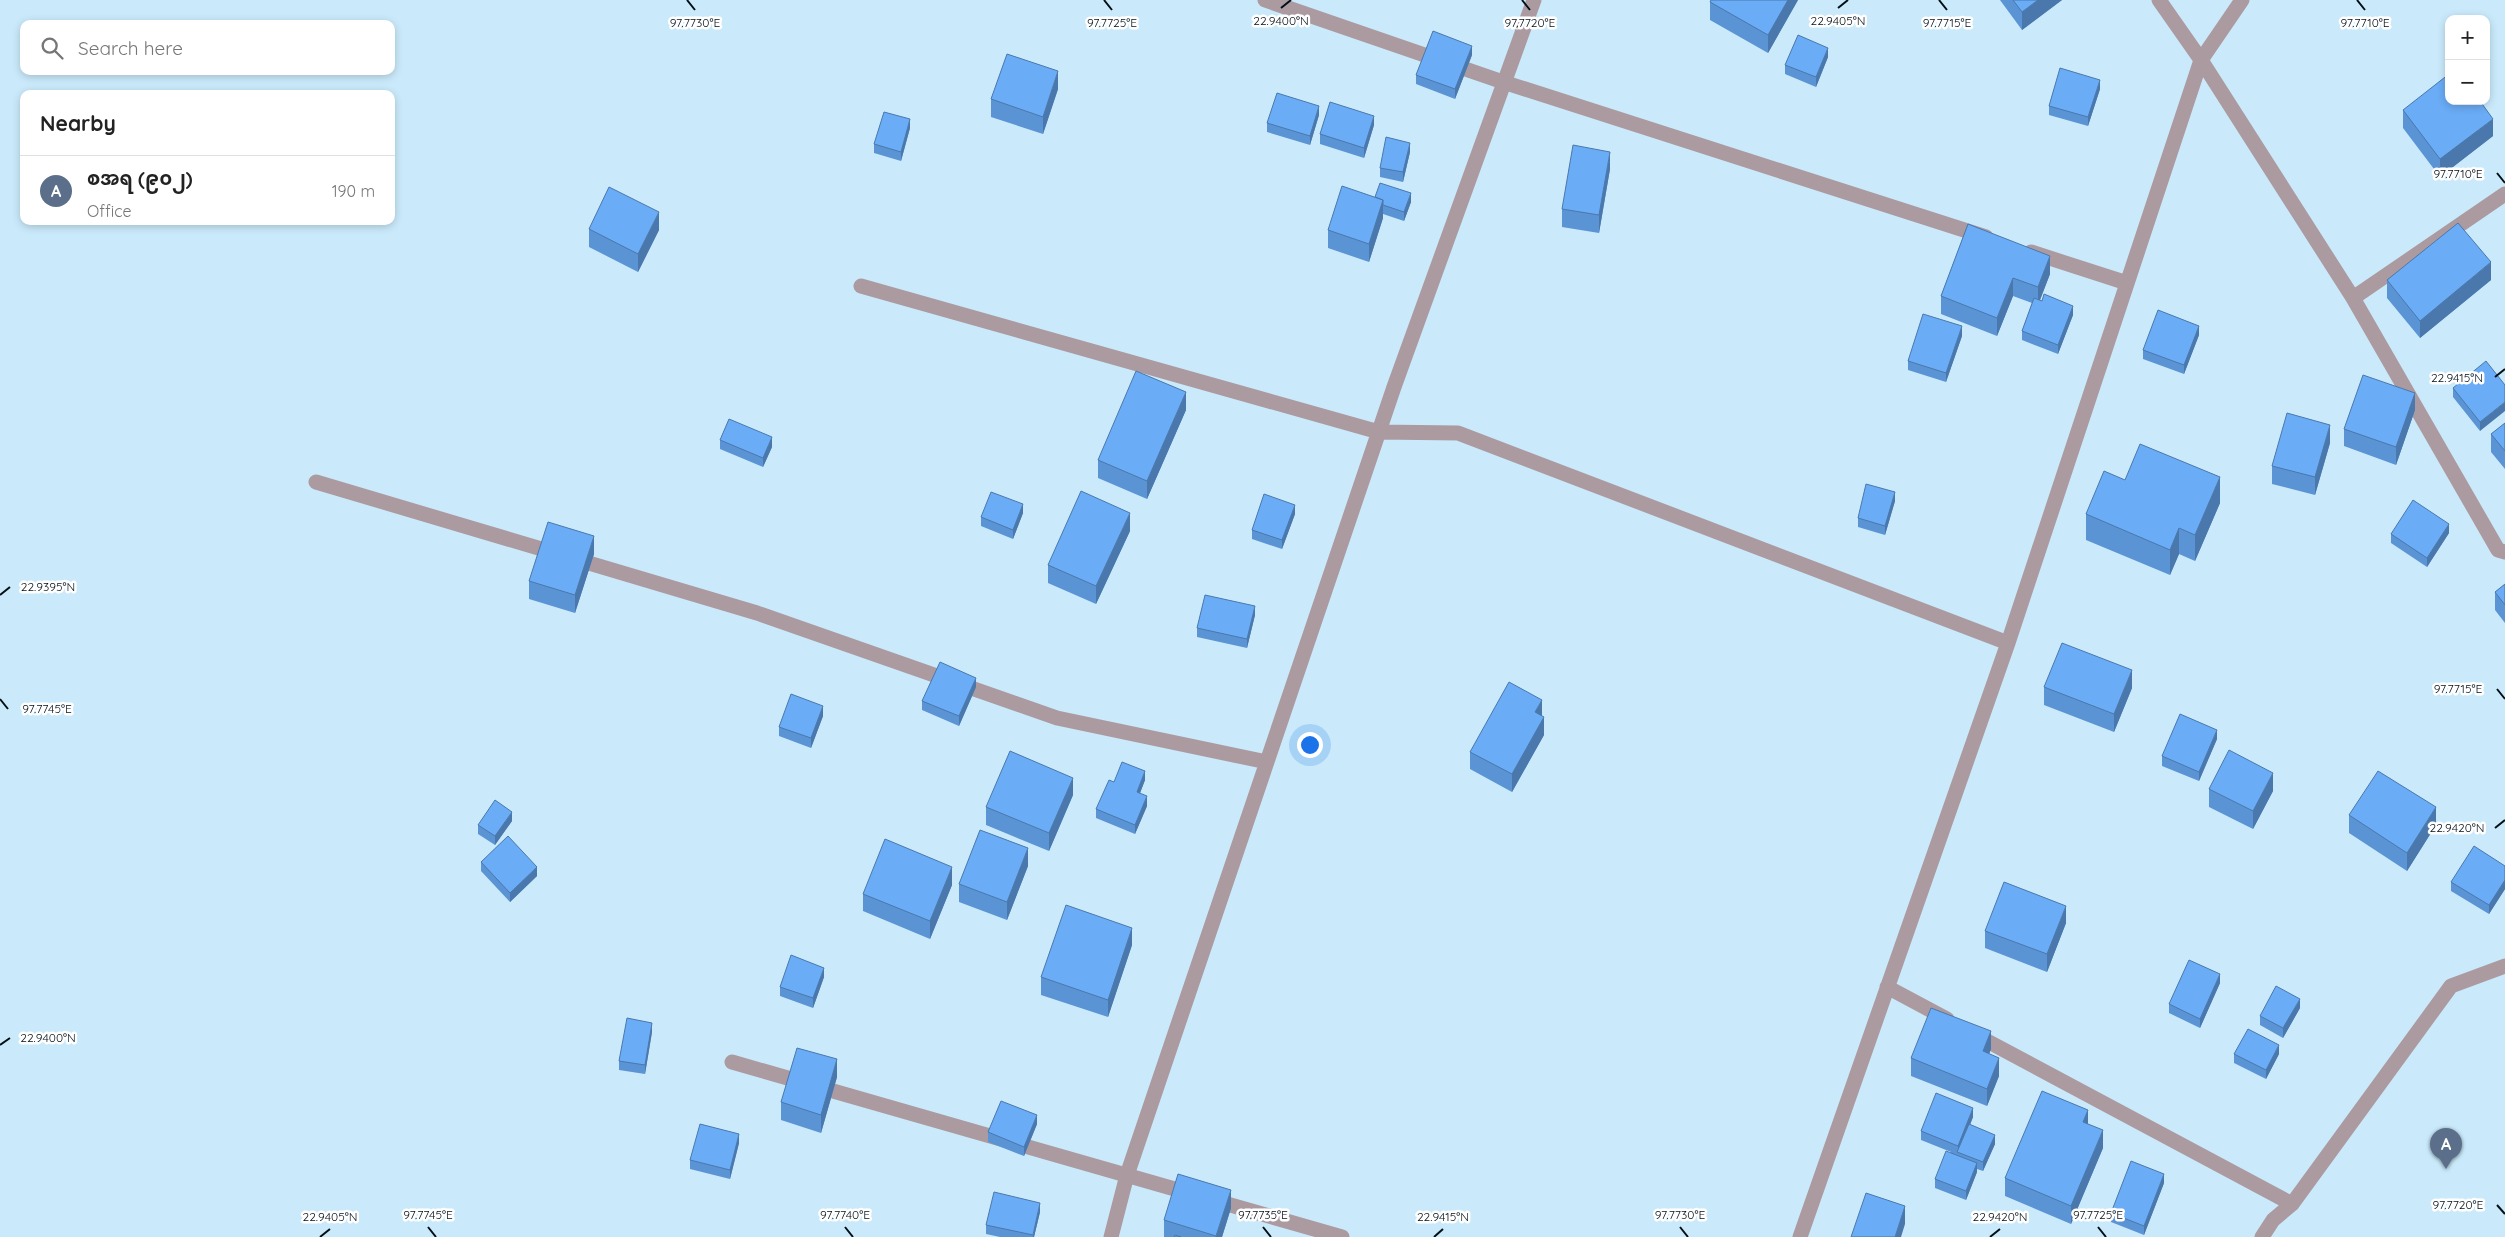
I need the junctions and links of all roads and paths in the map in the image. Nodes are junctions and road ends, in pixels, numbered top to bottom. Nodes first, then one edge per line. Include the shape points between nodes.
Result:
1 (1265, 0) edge
2 (1534, 0) edge
3 (2159, 0) edge
4 (2242, 0) edge
5 (2201, 60) junction
6 (1503, 82) junction
7 (2505, 194) edge
8 (2127, 283) junction
9 (861, 286) dead end
10 (2353, 298) junction
11 (1379, 432) junction
12 (316, 482) dead end
13 (2505, 552) edge
14 (2008, 643) junction
15 (1267, 762) junction
16 (2505, 966) edge
17 (1887, 987) junction
18 (732, 1062) dead end
19 (1127, 1175) junction
20 (2292, 1204) junction
21 (1111, 1237) edge
22 (1342, 1237) edge
23 (1800, 1237) edge
24 (2262, 1237) edge

1 - 6 street
2 - 6 street
3 - 5 street
4 - 5 street
5 - 8 street
5 - 10 street
6 - 8 street
6 - 11 street
7 - 10 street
8 - 14 street
9 - 11 street
10 - 13 street via 2498,550
11 - 14 street via 1458,433
11 - 15 street
12 - 15 street via 757,613 1057,718
14 - 17 street
15 - 19 street
16 - 20 street via 2451,986
17 - 20 street
17 - 23 street
18 - 19 street
19 - 21 street
19 - 22 street
20 - 24 street via 2273,1220

